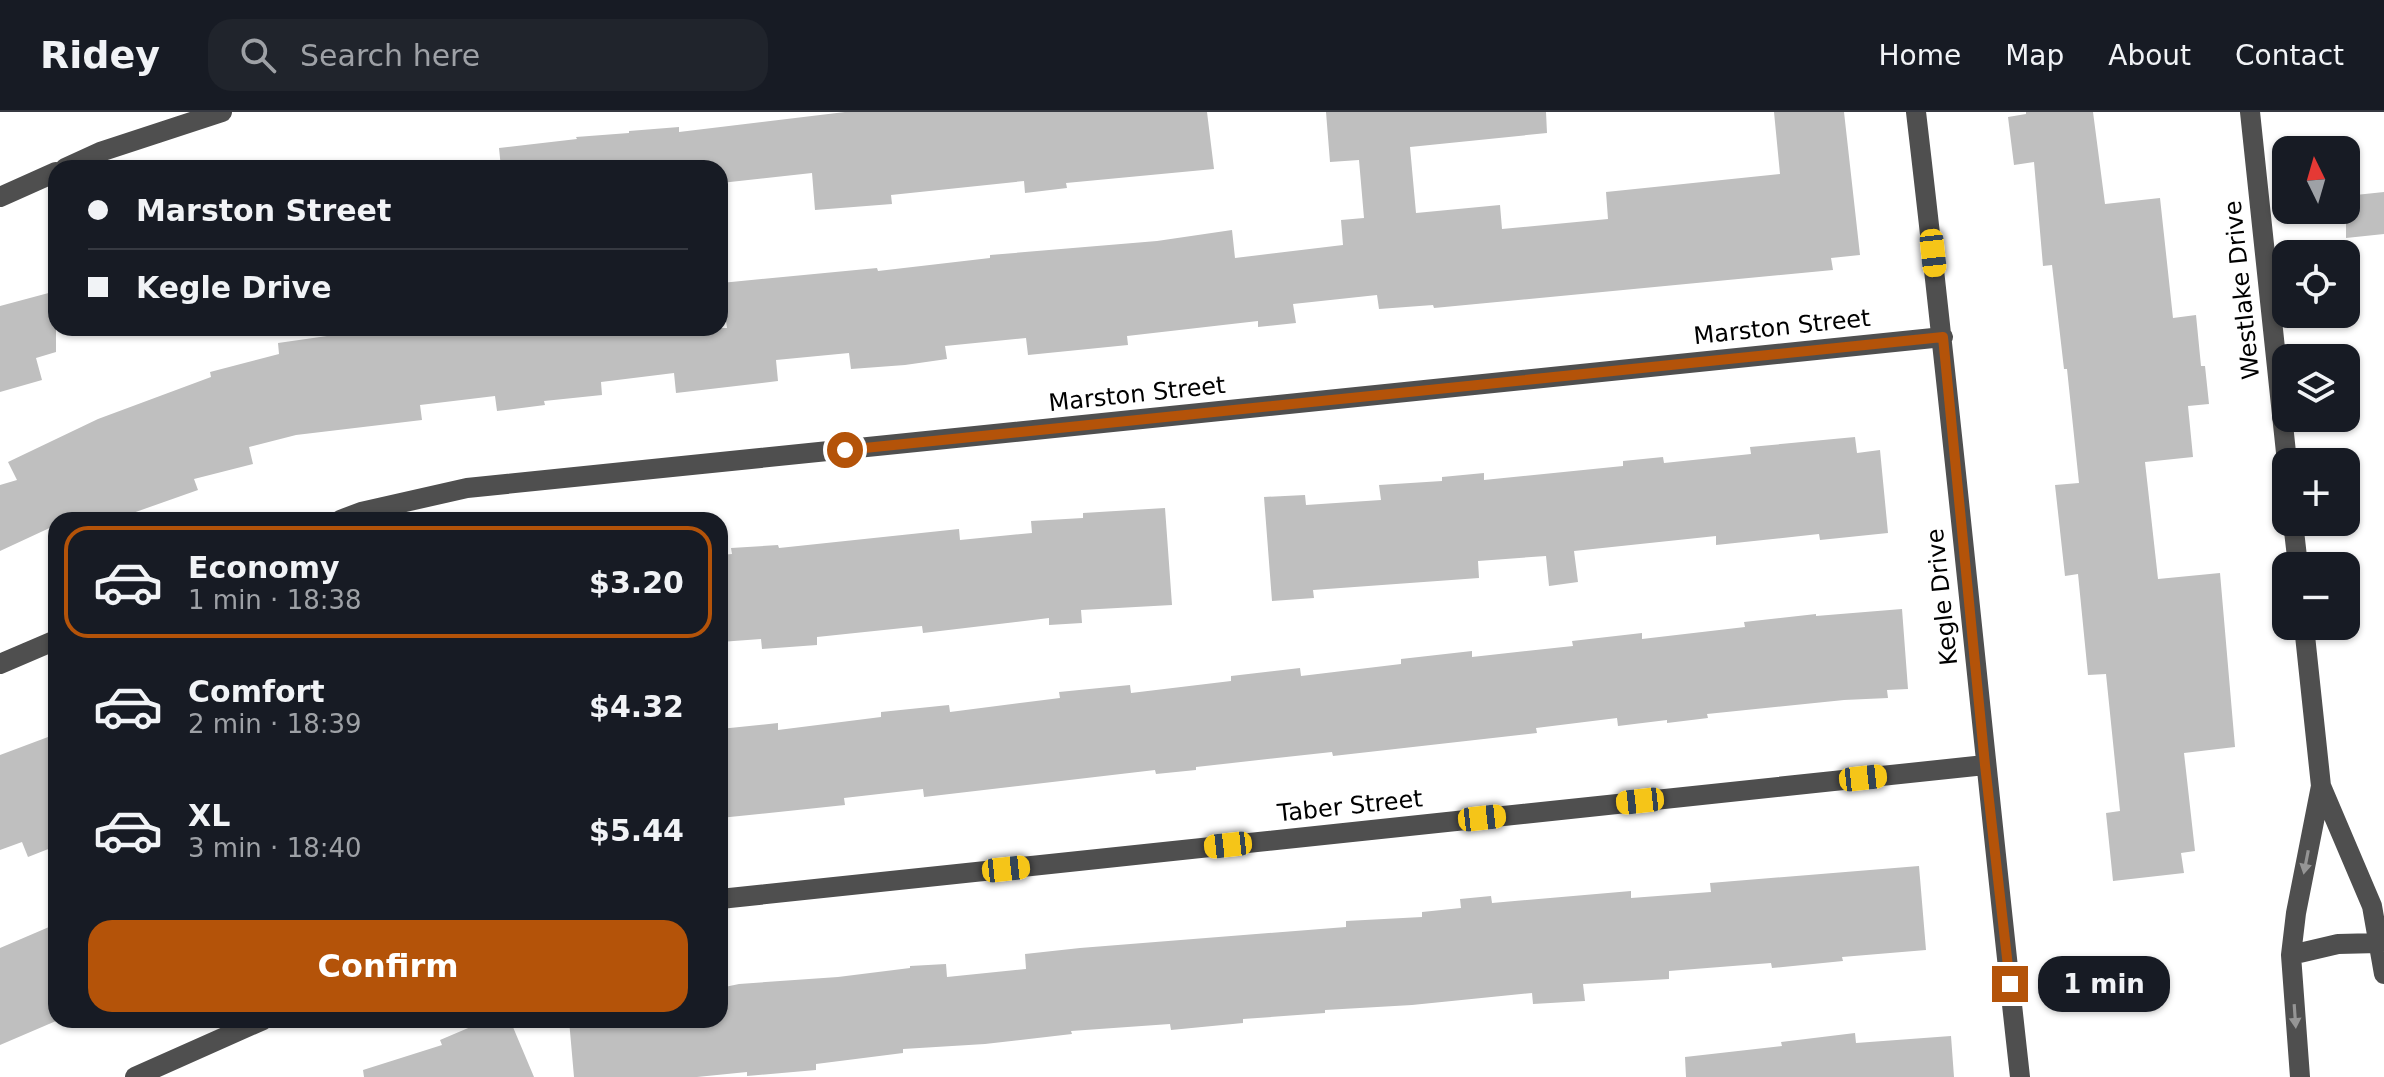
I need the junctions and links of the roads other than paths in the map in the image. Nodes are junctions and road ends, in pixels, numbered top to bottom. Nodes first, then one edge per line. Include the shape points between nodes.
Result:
1 (222, 112) edge
2 (1916, 112) edge
3 (2250, 112) edge
4 (82, 160) edge
5 (48, 176) edge
6 (0, 197) edge
7 (1943, 337) junction
8 (2286, 448) edge
9 (361, 512) edge
10 (2305, 640) edge
11 (48, 643) edge
12 (0, 664) edge
13 (1985, 765) junction
14 (2321, 786) junction
15 (728, 898) edge
16 (2378, 943) junction
17 (2291, 955) junction
18 (2384, 974) edge
19 (245, 1028) edge
20 (135, 1077) edge
21 (2020, 1077) edge
22 (2300, 1077) edge

1 - 4 street
2 - 7 street, Kegle Drive
3 - 8 street, Westlake Drive
5 - 6 street
7 - 9 street, Marston Street via 467,488
7 - 13 street, Kegle Drive
10 - 14 street
11 - 12 street
13 - 15 street, Taber Street
13 - 21 street, Kegle Drive
14 - 16 street via 2372,906
14 -> 17 street
16 - 17 street via 2338,944
16 - 18 street
17 -> 22 street
19 - 20 street

